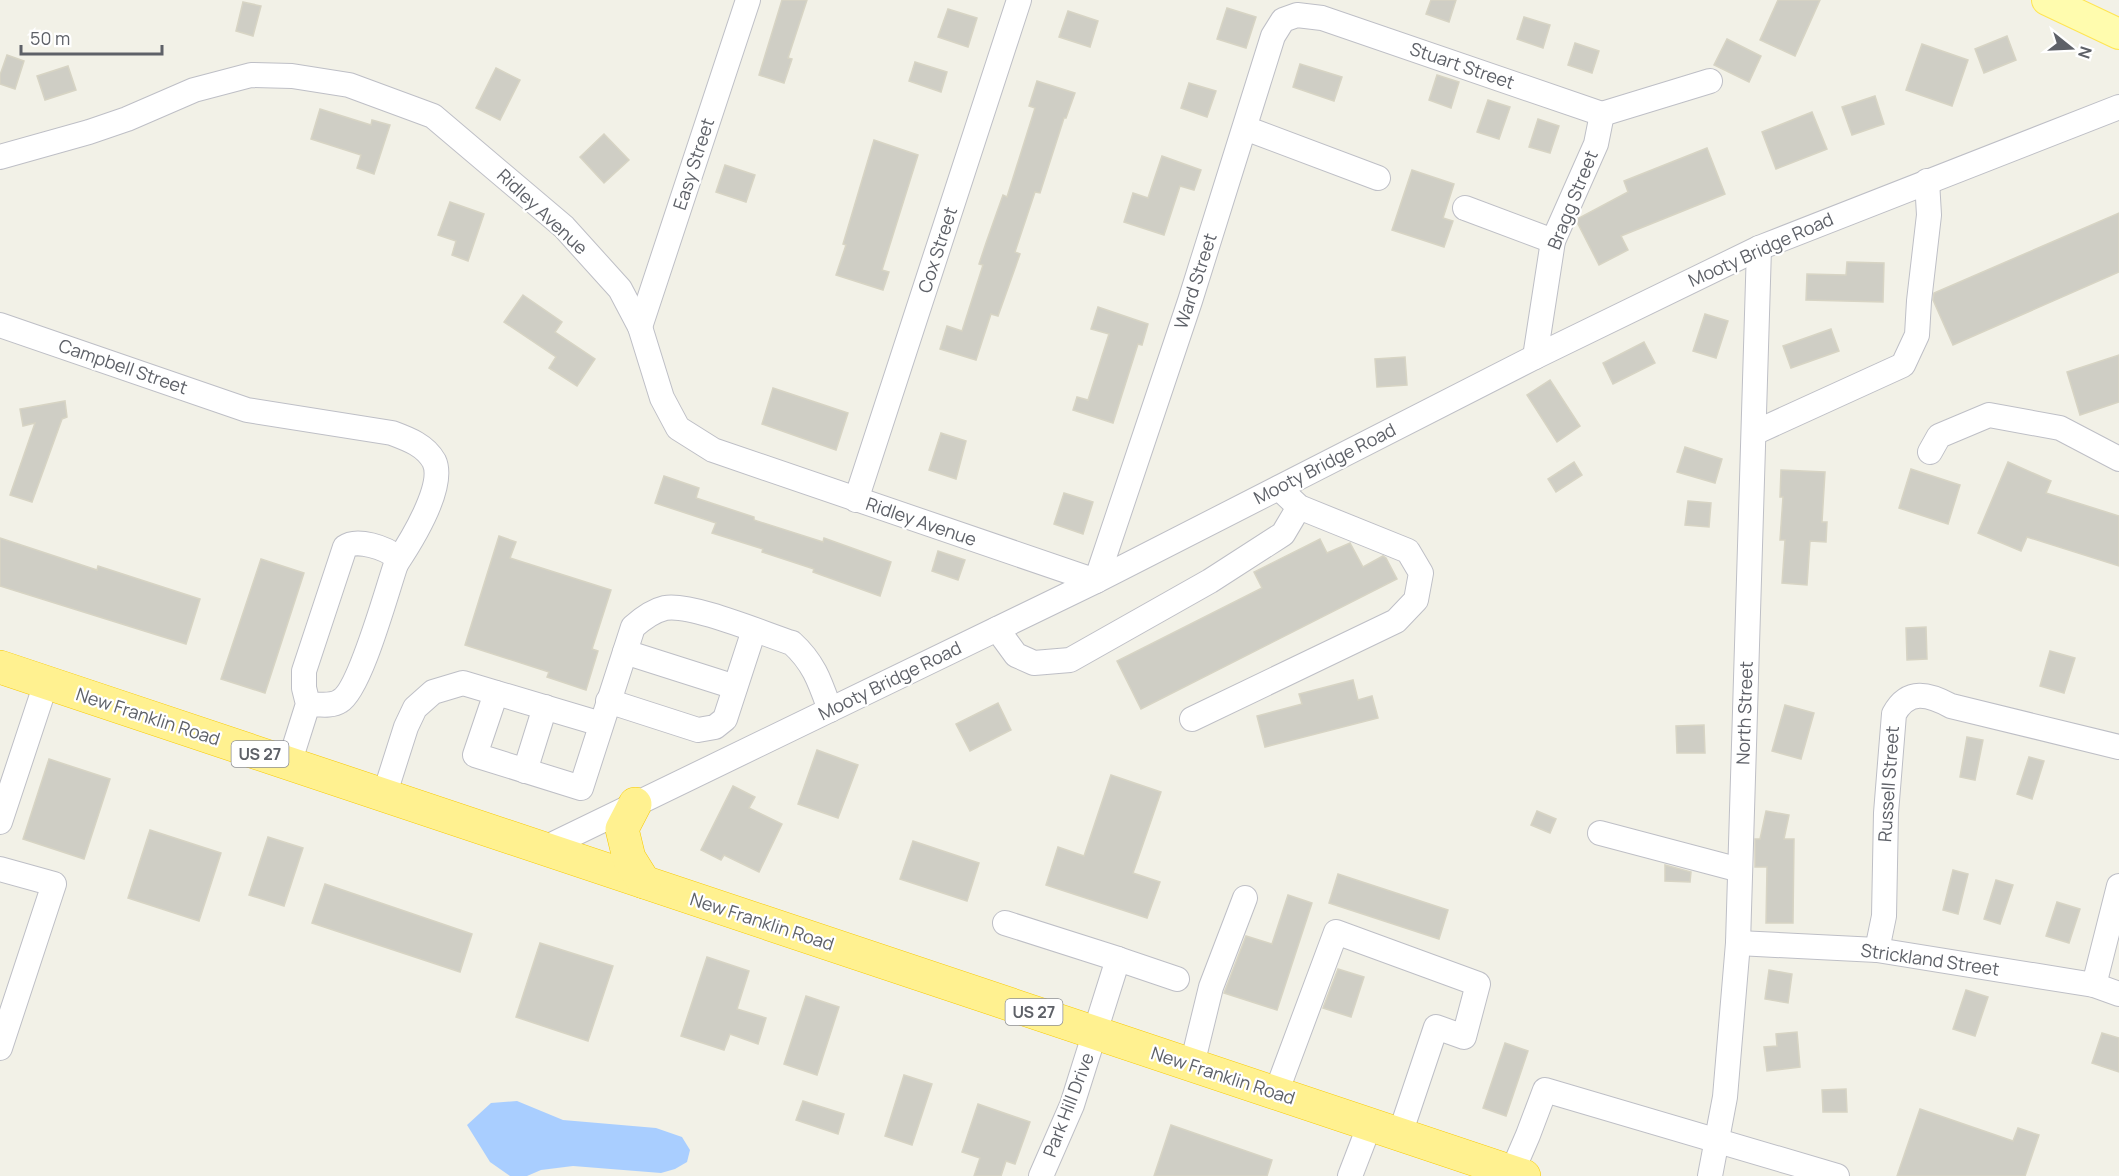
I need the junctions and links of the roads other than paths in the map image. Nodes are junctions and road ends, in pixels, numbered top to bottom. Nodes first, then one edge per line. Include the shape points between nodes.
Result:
1 (748, 0) edge
2 (1019, 0) edge
3 (2053, 1) edge
4 (1322, 18) joint
5 (2119, 34) edge
6 (1710, 81) dead end
7 (2119, 106) edge
8 (1602, 114) junction
9 (1245, 128) junction
10 (0, 157) edge
11 (1378, 178) dead end
12 (1928, 181) junction
13 (1465, 208) dead end
14 (1553, 241) junction
15 (1759, 248) junction
16 (0, 325) edge
17 (640, 327) junction
18 (1536, 357) junction
19 (1754, 433) junction
20 (1930, 452) dead end
21 (2119, 459) edge
22 (1279, 488) junction
23 (856, 500) junction
24 (1299, 507) junction
25 (396, 564) junction
26 (1096, 581) junction
27 (997, 629) junction
28 (753, 630) junction
29 (625, 652) junction
30 (0, 668) edge
31 (46, 683) junction
32 (735, 687) junction
33 (496, 693) junction
34 (308, 704) junction
35 (545, 707) junction
36 (830, 710) junction
37 (605, 712) junction
38 (1192, 719) dead end
39 (2119, 747) edge
40 (289, 764) junction
41 (525, 771) junction
42 (384, 796) junction
43 (635, 804) junction
44 (0, 822) edge
45 (1600, 832) dead end
46 (543, 849) junction
47 (0, 869) edge
48 (1740, 870) junction
49 (644, 882) junction
50 (2119, 886) edge
51 (1245, 898) dead end
52 (1005, 923) dead end
53 (1738, 943) junction
54 (1877, 950) junction
55 (1118, 958) junction
56 (1177, 979) dead end
57 (10, 984) edge
58 (2094, 985) junction
59 (2119, 994) edge
60 (1096, 1033) junction
61 (0, 1048) edge
62 (1192, 1065) junction
63 (1276, 1093) junction
64 (1385, 1129) junction
65 (1718, 1141) junction
66 (1518, 1174) edge
67 (1041, 1176) edge
68 (1350, 1176) edge
69 (1710, 1176) edge
70 (1837, 1176) edge

1 - 17 street, Easy Street
2 - 23 street, Cox Street
3 - 5 main road
4 - 8 street, Stuart Street
4 - 9 street, Ward Street via 1297,15 1282,20
6 - 8 street
7 - 12 street, Mooty Bridge Road
8 - 14 street, Bragg Street via 1596,144
9 - 11 street
9 - 26 street, Ward Street
10 - 17 street, Ridley Avenue via 89,132 194,90 251,75 292,76 349,85 434,116 564,227 620,290
12 - 15 street, Mooty Bridge Road
12 - 19 street via 1929,215 1917,335 1903,365
13 - 14 street
14 - 18 street, Bragg Street
15 - 18 street, Mooty Bridge Road
15 - 19 street, North Street
16 - 25 street, Campbell Street via 246,410 392,433 414,441 435,464 434,490
17 - 23 street, Ridley Avenue via 662,398 678,428 712,450
18 - 22 street, Mooty Bridge Road
19 - 48 street, North Street
20 - 21 street via 1939,436 1989,415 2060,428
22 - 24 street
22 - 26 street, Mooty Bridge Road
23 - 26 street, Ridley Avenue
24 - 27 street via 1283,534 1210,581 1070,660 1035,663 1016,655
24 - 38 street via 1408,551 1421,573 1416,600 1396,621
25 - 34 street, Campbell Street via 361,668 348,694 335,703
25 - 34 street via 396,557 390,552 360,544 345,547 304,670
26 - 27 street, Mooty Bridge Road
27 - 36 street, Mooty Bridge Road
28 - 29 street via 692,610 666,608 645,616 633,627
28 - 32 street
28 - 36 street via 792,643 804,654 814,667
29 - 32 street
29 - 37 street
30 - 31 highway, New Franklin Road / US 27
31 - 40 highway, New Franklin Road / US 27
31 - 44 street
32 - 37 street via 725,719 715,727 698,729
33 - 35 street
33 - 41 street via 475,755
33 - 42 street via 463,683 433,692 415,708
34 - 40 street
35 - 37 street
35 - 41 street
36 - 43 street, Mooty Bridge Road
37 - 41 street via 581,788
39 - 54 street, Russell Street via 1951,706 1939,699 1907,698 1894,714 1886,813 1884,916
40 - 42 highway, New Franklin Road / US 27
42 - 46 highway, New Franklin Road / US 27
43 - 46 street, Mooty Bridge Road
43 - 49 highway via 622,829 629,858
45 - 48 street
46 - 49 highway, New Franklin Road / US 27
47 - 57 street via 54,884
48 - 53 street, North Street
49 - 60 highway, New Franklin Road / US 27
50 - 58 street
51 - 62 street via 1211,987
52 - 55 street
53 - 54 street, Strickland Street
53 - 65 street, North Street
54 - 58 street, Strickland Street
55 - 56 street
55 - 60 street, Park Hill Drive
57 - 61 street
58 - 59 street, Strickland Street
60 - 62 highway, New Franklin Road / US 27
60 - 67 street, Park Hill Drive via 1072,1105
62 - 63 highway, New Franklin Road / US 27
63 - 64 highway, New Franklin Road / US 27
63 - 64 street via 1336,932 1478,984 1464,1036 1436,1027
64 - 66 highway, New Franklin Road / US 27
64 - 68 street
65 - 66 street via 1545,1090
65 - 69 street, North Street
65 - 70 street

